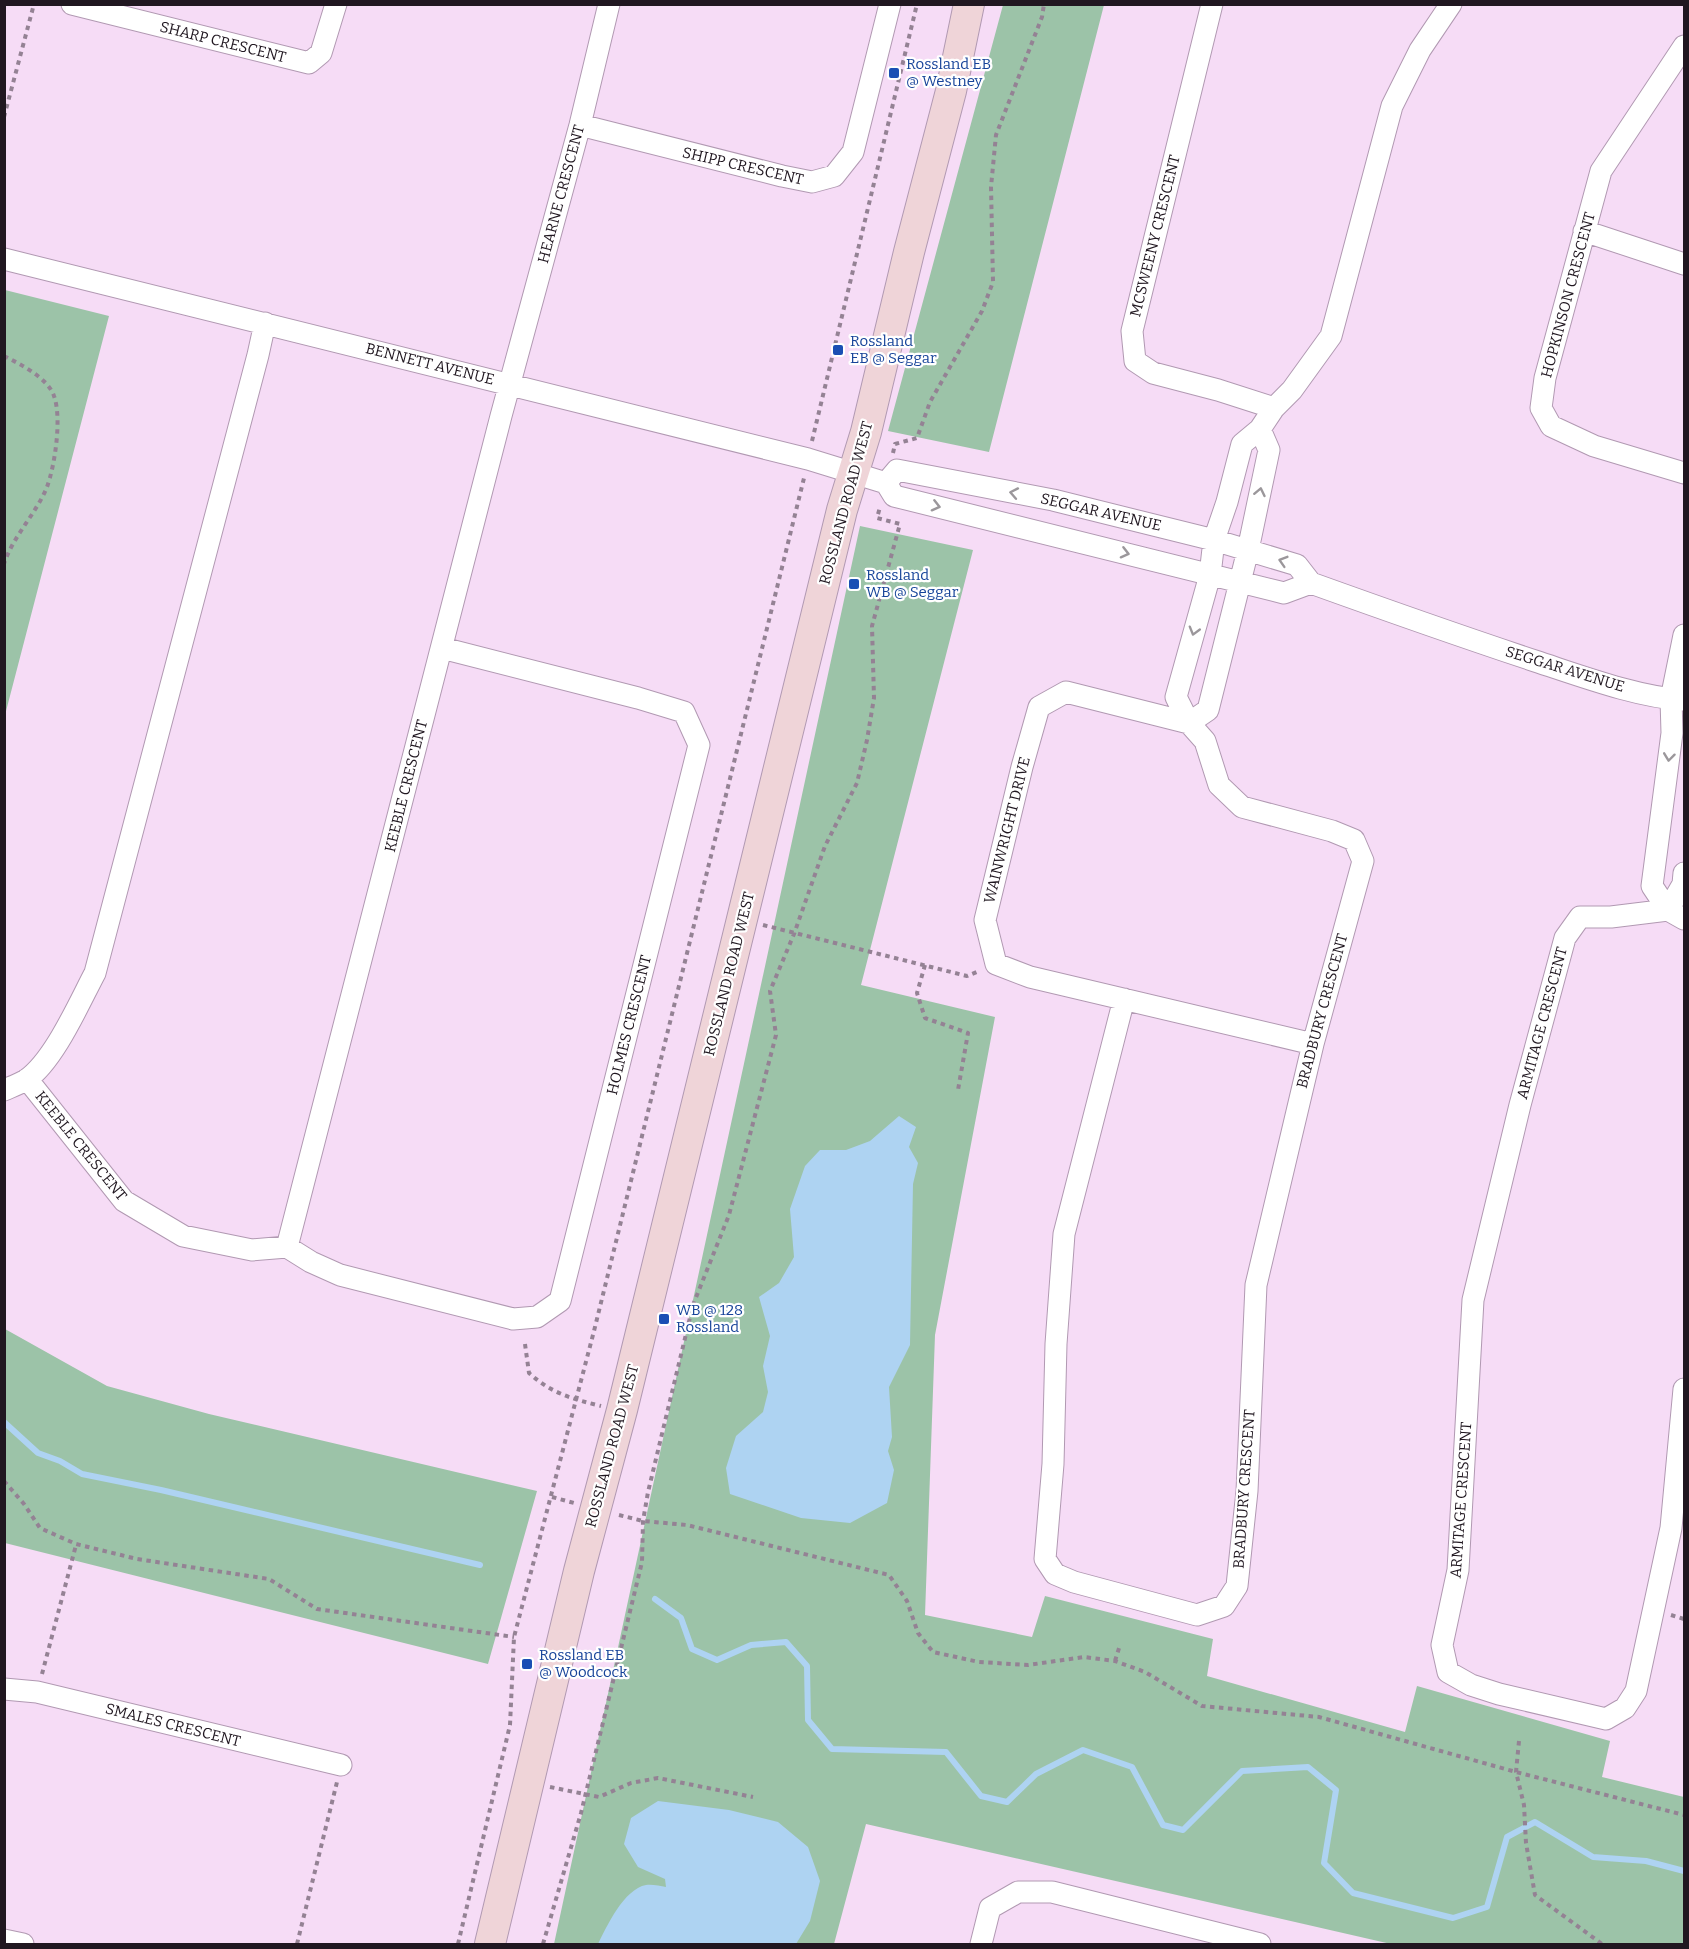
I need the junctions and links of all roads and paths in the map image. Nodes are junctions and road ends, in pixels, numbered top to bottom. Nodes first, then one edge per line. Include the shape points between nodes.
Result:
1 (34, 4) edge
2 (72, 4) edge
3 (336, 4) edge
4 (609, 4) edge
5 (890, 4) edge
6 (917, 4) edge
7 (969, 4) edge
8 (1044, 4) edge
9 (1212, 4) edge
10 (1451, 4) edge
11 (1684, 46) edge
12 (4, 117) edge
13 (580, 125) junction
14 (1584, 231) junction
15 (4, 259) edge
16 (1684, 264) edge
17 (265, 323) junction
18 (4, 356) edge
19 (510, 384) junction
20 (1274, 408) junction
21 (1260, 429) junction
22 (808, 459) junction
23 (854, 473) junction
24 (1684, 473) edge
25 (886, 483) junction
26 (1214, 540) junction
27 (1248, 550) junction
28 (4, 564) edge
29 (1210, 575) junction
30 (1240, 582) junction
31 (1311, 583) junction
32 (1684, 635) edge
33 (442, 648) junction
34 (1678, 700) edge
35 (1190, 723) junction
36 (1684, 873) edge
37 (1676, 914) edge
38 (743, 920) junction
39 (794, 934) junction
40 (925, 964) junction
41 (996, 964) junction
42 (1124, 999) junction
43 (1312, 1044) junction
44 (27, 1079) junction
45 (4, 1090) edge
46 (958, 1090) dead end
47 (287, 1247) junction
48 (525, 1344) dead end
49 (1684, 1389) edge
50 (576, 1400) junction
51 (622, 1410) junction
52 (4, 1481) edge
53 (552, 1497) junction
54 (596, 1509) junction
55 (643, 1521) junction
56 (76, 1545) junction
57 (514, 1637) junction
58 (1120, 1645) dead end
59 (1115, 1661) junction
60 (4, 1689) edge
61 (37, 1692) junction
62 (1519, 1741) dead end
63 (341, 1765) joint
64 (1516, 1772) junction
65 (529, 1783) junction
66 (585, 1794) junction
67 (753, 1797) dead end
68 (1684, 1815) edge
69 (4, 1940) edge
70 (23, 1944) edge
71 (297, 1944) edge
72 (458, 1944) edge
73 (490, 1944) edge
74 (543, 1944) edge
75 (981, 1944) edge
76 (1260, 1944) edge
77 (1602, 1944) edge

1 - 12 path
2 - 3 street, SHARP CRESCENT via 309,63 321,53
4 - 13 street, HEARNE CRESCENT
5 - 13 street, SHIPP CRESCENT via 853,152 834,176 812,182 782,176
6 - 22 path
7 - 23 main road, ROSSLAND ROAD WEST via 951,91
8 - 25 path via 996,135 991,187 993,282 982,311 930,402 917,438 895,444
9 - 20 street, MCSWEENY CRESCENT via 1132,330 1135,361 1153,373
10 - 20 street via 1420,50 1392,106 1330,336 1292,390
11 - 14 street, HOPKINSON CRESCENT via 1601,171
13 - 19 street, HEARNE CRESCENT
14 - 16 street
14 - 24 street, HOPKINSON CRESCENT via 1545,378 1541,408 1551,426 1594,446
15 - 17 street, BENNETT AVENUE
17 - 19 street, BENNETT AVENUE
17 - 44 street, KEEBLE CRESCENT via 95,973 66,1029
18 - 28 path via 31,370 54,394 57,415 57,442 47,487
19 - 22 street, BENNETT AVENUE
19 - 33 street, KEEBLE CRESCENT
20 - 21 street
21 - 26 street via 1242,444
27 -> 21 street via 1269,450
22 - 23 street, BENNETT AVENUE
22 - 50 path
23 - 25 street
23 - 38 main road, ROSSLAND ROAD WEST
26 -> 25 street, SEGGAR AVENUE via 1053,500 897,470
25 -> 29 street via 894,496
25 - 39 path via 877,518 900,524 872,626 874,698 867,740 857,783 825,846
26 - 27 street, SEGGAR AVENUE
26 - 29 street, BRADBURY CRESCENT
27 - 30 street
31 -> 27 street, SEGGAR AVENUE via 1297,565
29 - 30 street
29 -> 35 street, BRADBURY CRESCENT via 1176,697
30 - 31 street via 1284,593
30 - 35 street via 1208,711
31 - 34 street, SEGGAR AVENUE via 1576,675
32 - 34 street
33 - 47 street, KEEBLE CRESCENT
33 - 47 street, HOLMES CRESCENT via 684,712 699,745 560,1301 537,1317 513,1319 340,1275
34 -> 37 street via 1652,886
35 - 41 street, WAINWRIGHT DRIVE via 1066,693 1039,708 985,920
35 - 43 street, BRADBURY CRESCENT via 1205,741 1219,785 1242,807 1354,840 1363,861
36 - 37 street
37 - 49 street, ARMITAGE CRESCENT via 1580,917 1565,938 1473,1300 1458,1570 1442,1645 1448,1672 1498,1694 1606,1719 1625,1708 1636,1691 1671,1528
38 - 39 path
38 - 51 main road, ROSSLAND ROAD WEST
39 - 40 path
39 - 55 path via 770,992 776,1035 729,1215 693,1305
40 - 41 path via 967,976
40 - 46 path via 918,993 925,1018 968,1033
41 - 42 street via 1030,977
42 - 43 street
42 - 43 street, BRADBURY CRESCENT via 1064,1234 1045,1559 1055,1574 1074,1582 1197,1615 1224,1606 1237,1586 1247,1491 1256,1285
44 - 45 street
44 - 47 street, KEEBLE CRESCENT via 124,1201 183,1236 252,1250
48 - 50 path via 529,1373 544,1386
50 - 51 path
50 - 53 path
51 - 54 main road, ROSSLAND ROAD WEST
52 - 56 path via 40,1528
53 - 54 path
53 - 57 path
54 - 55 path
54 - 65 main road, ROSSLAND ROAD WEST
55 - 59 path via 687,1525 889,1575 907,1601 918,1634 933,1652 979,1662 1028,1665 1084,1658
55 - 66 path via 642,1562
56 - 57 path via 137,1559 268,1579 317,1609
56 - 61 path
57 - 72 path via 510,1725
58 - 59 path
59 - 64 path via 1145,1672 1202,1706 1319,1717
60 - 61 street, SMALES CRESCENT
61 - 63 street, SMALES CRESCENT
62 - 64 path
63 - 71 path
64 - 68 path
64 - 77 path via 1535,1895
65 - 66 path
65 - 73 main road, ROSSLAND ROAD WEST
66 - 67 path via 599,1797 632,1783 658,1778
66 - 74 path
69 - 70 street
75 - 76 street via 990,1908 1018,1892 1052,1892

